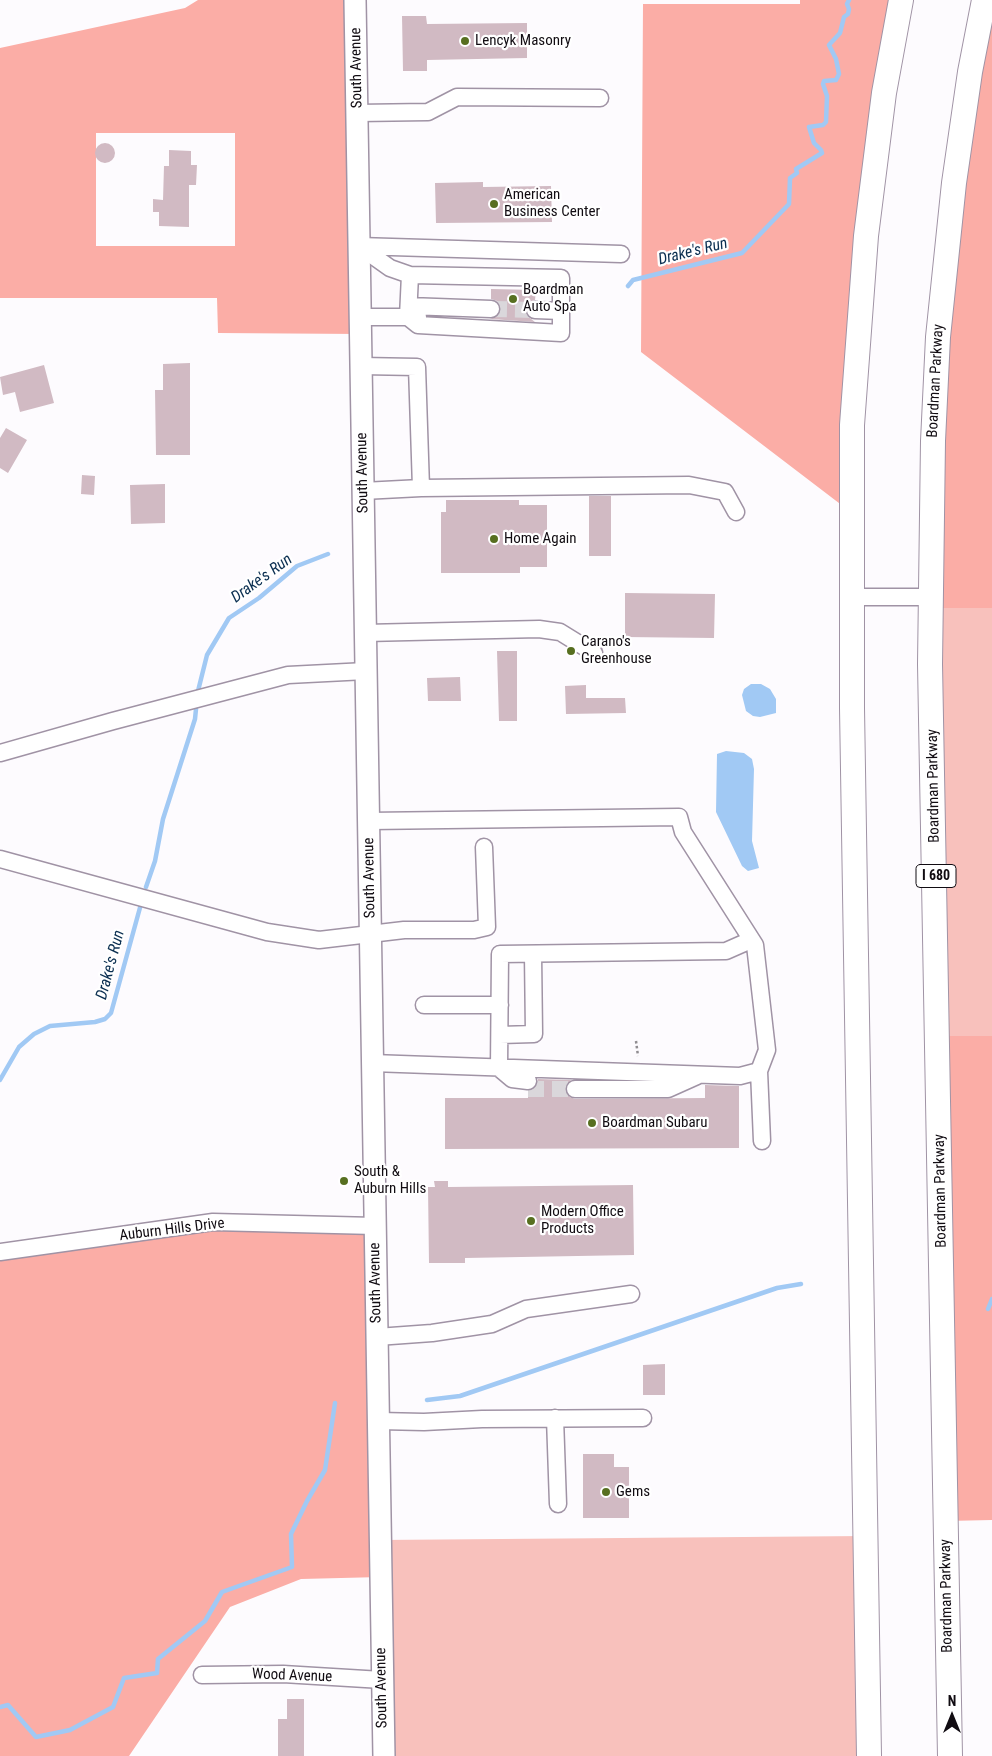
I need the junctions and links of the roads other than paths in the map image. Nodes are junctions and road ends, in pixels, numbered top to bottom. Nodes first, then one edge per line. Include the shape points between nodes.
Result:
1 (355, 0) edge
2 (901, 0) edge
3 (984, 0) edge
4 (600, 98) dead end
5 (357, 113) junction
6 (359, 246) junction
7 (621, 254) dead end
8 (410, 275) junction
9 (409, 311) junction
10 (490, 314) tunnel mouth
11 (360, 316) junction
12 (535, 316) tunnel mouth
13 (561, 316) junction
14 (361, 366) junction
15 (421, 488) junction
16 (363, 491) junction
17 (736, 512) dead end
18 (852, 597) junction
19 (931, 597) junction
20 (365, 632) junction
21 (594, 653) dead end
22 (366, 671) junction
23 (0, 753) edge
24 (369, 821) junction
25 (484, 847) dead end
26 (0, 859) edge
27 (370, 936) junction
28 (751, 940) junction
29 (534, 954) junction
30 (424, 1005) dead end
31 (500, 1005) junction
32 (500, 1035) junction
33 (372, 1063) junction
34 (496, 1068) junction
35 (759, 1071) junction
36 (701, 1074) junction
37 (528, 1085) tunnel mouth
38 (575, 1085) tunnel mouth
39 (762, 1141) dead end
40 (376, 1226) junction
41 (0, 1252) edge
42 (631, 1294) dead end
43 (377, 1337) junction
44 (555, 1418) junction
45 (643, 1418) dead end
46 (379, 1421) junction
47 (558, 1504) dead end
48 (202, 1675) dead end
49 (382, 1680) junction
50 (384, 1756) edge
51 (869, 1756) edge
52 (950, 1756) edge

1 - 5 main road, South Avenue
2 - 18 highway via 874,168 857,337 852,426
3 - 19 highway, Boardman Parkway / I 680 via 970,72 944,275 933,441
4 - 5 street via 457,97 428,112
5 - 6 main road, South Avenue
6 - 7 street
6 - 8 street via 390,268
6 - 11 main road, South Avenue
8 - 9 street
8 - 13 street via 561,278
9 - 10 street
9 - 11 street
9 - 13 street via 418,325 561,333
11 - 14 main road, South Avenue
12 - 13 street
14 - 15 street via 417,367
14 - 16 main road, South Avenue
15 - 16 street
15 - 17 street via 688,485 725,492
16 - 20 main road, South Avenue
18 - 19 street
18 - 51 highway
19 - 52 highway, Boardman Parkway / I 680
20 - 21 street via 539,629 560,632
20 - 22 main road, South Avenue
22 - 23 street via 288,676
22 - 24 main road, South Avenue
24 - 27 main road, South Avenue
24 - 28 street via 679,817 683,832
25 - 27 street via 487,927 474,930 404,930
26 - 27 street via 267,932 319,940
27 - 33 main road, South Avenue
28 - 29 street via 726,951
28 - 35 street via 755,945 767,1050
29 - 31 street via 500,954
29 - 32 street via 534,1034
30 - 31 street
31 - 32 street
32 - 34 street
33 - 34 street
33 - 40 main road, South Avenue
34 - 36 street
34 - 37 street via 510,1088
35 - 36 street via 740,1076
35 - 39 street
36 - 38 street via 667,1082
40 - 41 street, Auburn Hills Drive via 213,1222
40 - 43 main road, South Avenue
42 - 43 street via 526,1308 492,1324
43 - 46 main road, South Avenue
44 - 45 street
44 - 46 street
44 - 47 street
46 - 49 main road, South Avenue
48 - 49 street, Wood Avenue via 283,1674
49 - 50 main road, South Avenue

